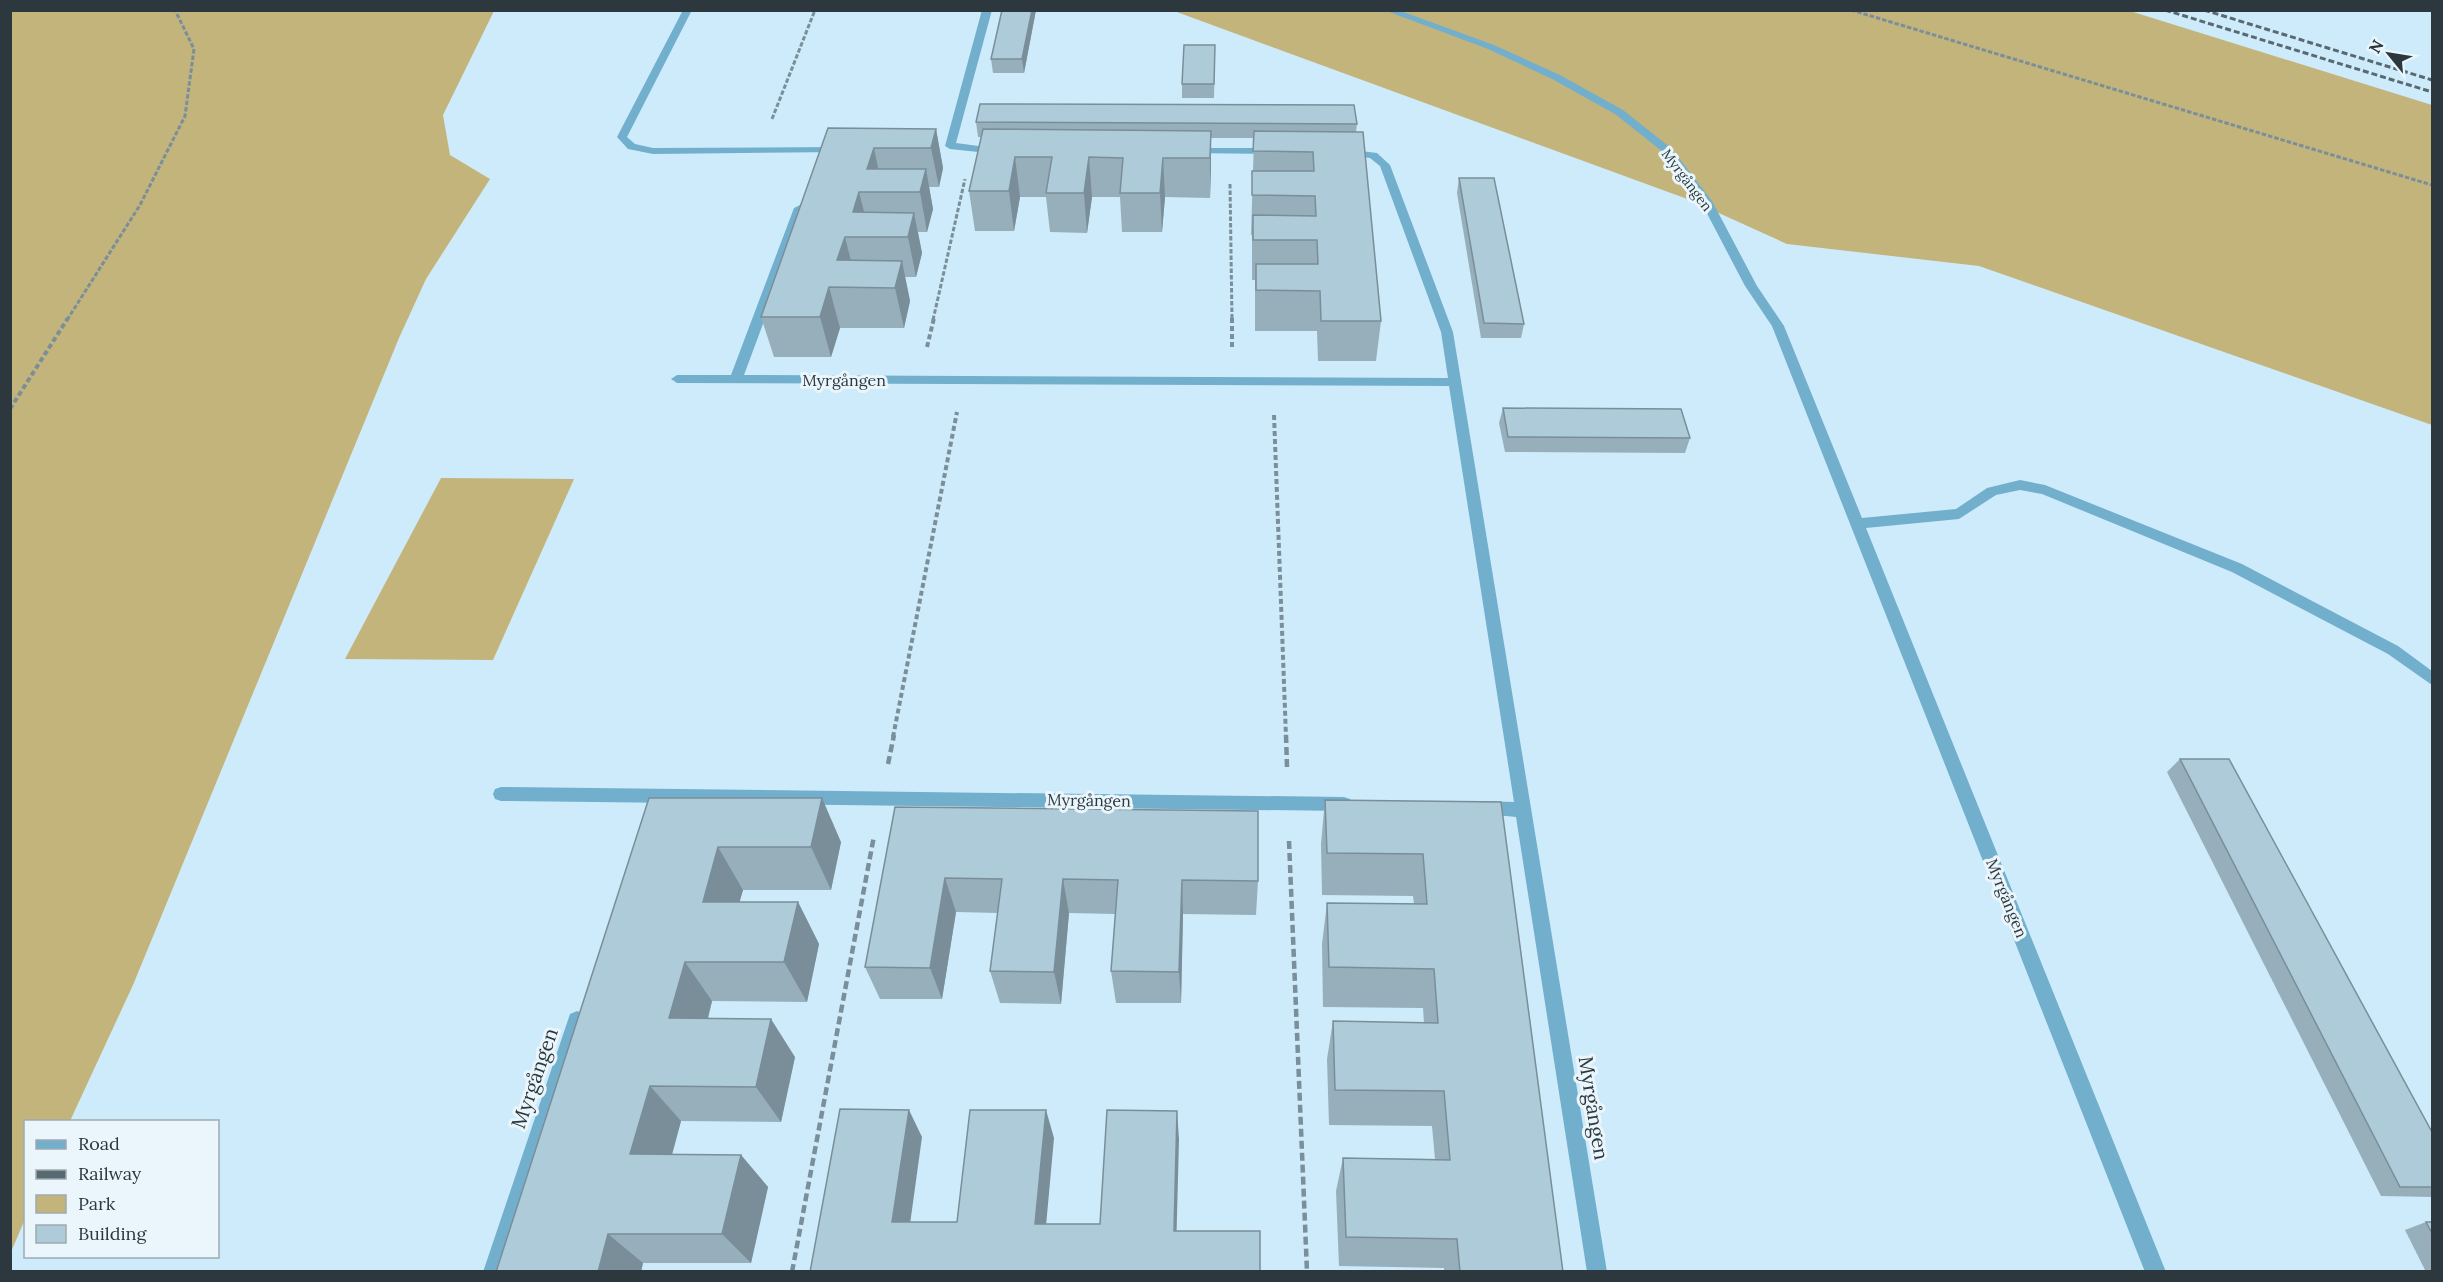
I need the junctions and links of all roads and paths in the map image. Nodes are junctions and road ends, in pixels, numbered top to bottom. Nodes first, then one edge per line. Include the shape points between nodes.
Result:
1 (175, 10) edge
2 (688, 10) edge
3 (815, 10) edge
4 (987, 10) edge
5 (1388, 10) edge
6 (1851, 10) edge
7 (971, 149) junction
8 (759, 150) junction
9 (845, 150) edge
10 (1014, 151) edge
11 (1181, 151) edge
12 (1229, 151) junction
13 (1284, 152) edge
14 (1329, 152) edge
15 (2433, 185) edge
16 (805, 194) edge
17 (677, 379) dead end
18 (736, 379) junction
19 (919, 380) junction
20 (1232, 381) junction
21 (1456, 382) junction
22 (10, 409) edge
23 (1857, 524) junction
24 (2433, 679) edge
25 (501, 794) dead end
26 (653, 796) junction
27 (1359, 805) edge
28 (1465, 808) edge
29 (1524, 810) junction
30 (645, 818) edge
31 (584, 1000) edge
32 (493, 1272) edge
33 (1597, 1272) edge
34 (2156, 1272) edge

1 - 22 path via 194,49 185,116 140,205
2 - 8 street via 622,137 632,147 653,151
3 - 8 path
4 - 7 street via 944,147
5 - 23 street, Myrgången via 1491,47 1556,77 1619,112 1667,150 1706,201 1751,286 1778,326
6 - 15 path
7 - 10 street
7 - 19 path
8 - 9 street via 820,156
11 - 12 street
12 - 13 street
12 - 20 path
14 - 21 street, Myrgången via 1373,155 1385,165 1448,332
16 - 18 street
17 - 18 street, Myrgången
18 - 19 street, Myrgången
19 - 20 street, Myrgången
20 - 21 street, Myrgången
21 - 29 street, Myrgången
23 - 24 street via 1959,514 1992,491 2020,484 2045,490 2237,568 2393,650
23 - 34 street, Myrgången
25 - 26 street, Myrgången
26 - 27 street, Myrgången
26 - 30 street
28 - 29 street
29 - 33 street, Myrgången
31 - 32 street, Myrgången

